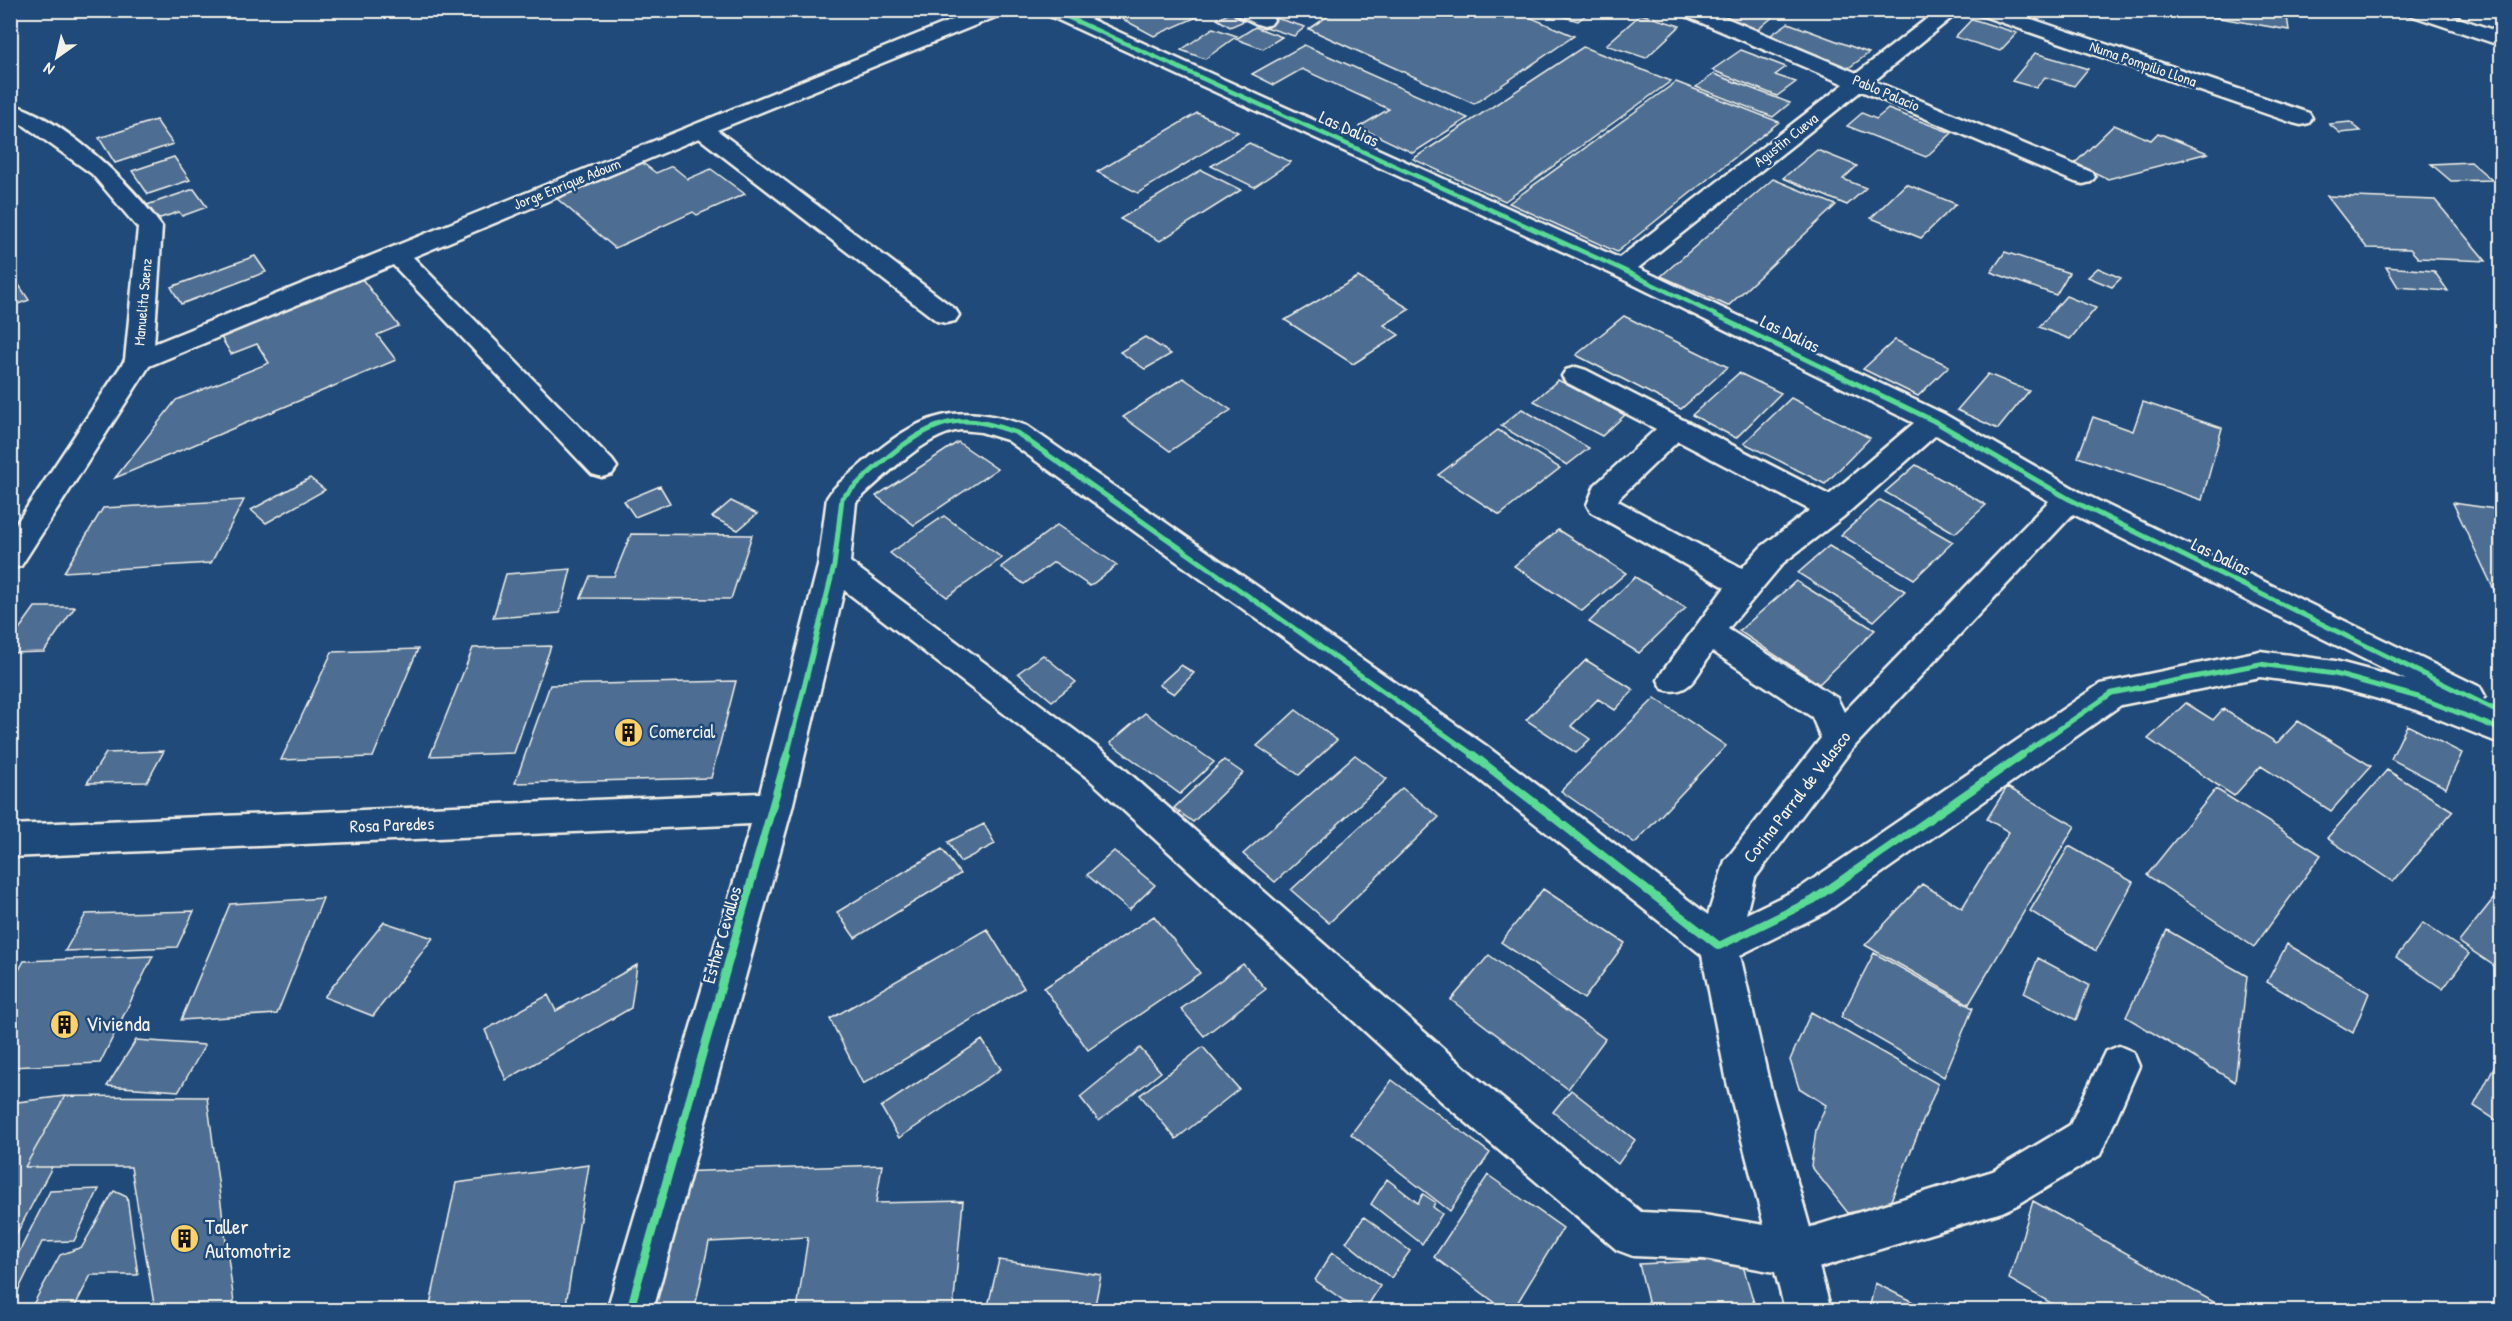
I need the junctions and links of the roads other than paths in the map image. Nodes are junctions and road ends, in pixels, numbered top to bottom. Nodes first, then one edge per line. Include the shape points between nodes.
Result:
1 (996, 10) edge
2 (1052, 10) edge
3 (1243, 10) edge
4 (1688, 10) edge
5 (1951, 10) edge
6 (1984, 10) edge
7 (2414, 10) edge
8 (1264, 20) dead end
9 (2498, 34) edge
10 (1860, 81) junction
11 (10, 111) edge
12 (2301, 118) dead end
13 (701, 129) junction
14 (2083, 177) dead end
15 (396, 254) junction
16 (1621, 269) junction
17 (946, 315) dead end
18 (139, 360) junction
19 (1576, 376) dead end
20 (1934, 421) junction
21 (1675, 428) junction
22 (602, 467) dead end
23 (2069, 499) junction
24 (1832, 509) junction
25 (10, 558) edge
26 (834, 566) junction
27 (1746, 584) junction
28 (1708, 632) junction
29 (1675, 680) dead end
30 (2502, 712) edge
31 (2502, 730) edge
32 (1839, 740) junction
33 (774, 808) junction
34 (10, 842) edge
35 (1719, 946) junction
36 (2119, 1066) dead end
37 (1795, 1253) junction
38 (630, 1311) edge
39 (1809, 1311) edge

1 - 13 street, Jorge Enrique Adoum
2 - 16 street, Las Dalias
3 - 8 street
4 - 10 street, Pablo Palacio
5 - 10 street, Agustin Cueva
6 - 12 street, Numa Pompilio Llona
7 - 9 street
10 - 14 street, Pablo Palacio
10 - 16 street, Agustin Cueva
11 - 18 street, Manuelita Saenz via 33,121 100,169 150,227
13 - 15 street, Jorge Enrique Adoum
13 - 17 street
15 - 18 street, Jorge Enrique Adoum
15 - 22 street
16 - 20 street, Las Dalias
18 - 25 street, Manuelita Saenz
19 - 21 street
20 - 23 street, Las Dalias
20 - 24 street
21 - 24 street
21 - 27 street via 1606,492 1602,505
23 - 30 street, Las Dalias
23 - 32 street, Corina Parral de Velasco
24 - 27 street via 1772,555
26 - 33 street, Esther Cevallos
26 - 35 street, Esther Cevallos via 842,498 900,449 945,423 999,425 1017,433 1473,755
26 - 37 street via 1101,769 1456,1087 1634,1234 1704,1238
27 - 28 street
28 - 29 street
28 - 32 street via 1826,708
31 - 35 street via 2418,697 2335,674 2260,664 2112,693 1813,900
32 - 35 street, Corina Parral de Velasco via 1738,872
33 - 34 street, Rosa Paredes
33 - 38 street, Esther Cevallos
35 - 37 street, Corina Parral de Velasco via 1744,1063
36 - 37 street via 2085,1140 2002,1190
37 - 39 street, Corina Parral de Velasco

